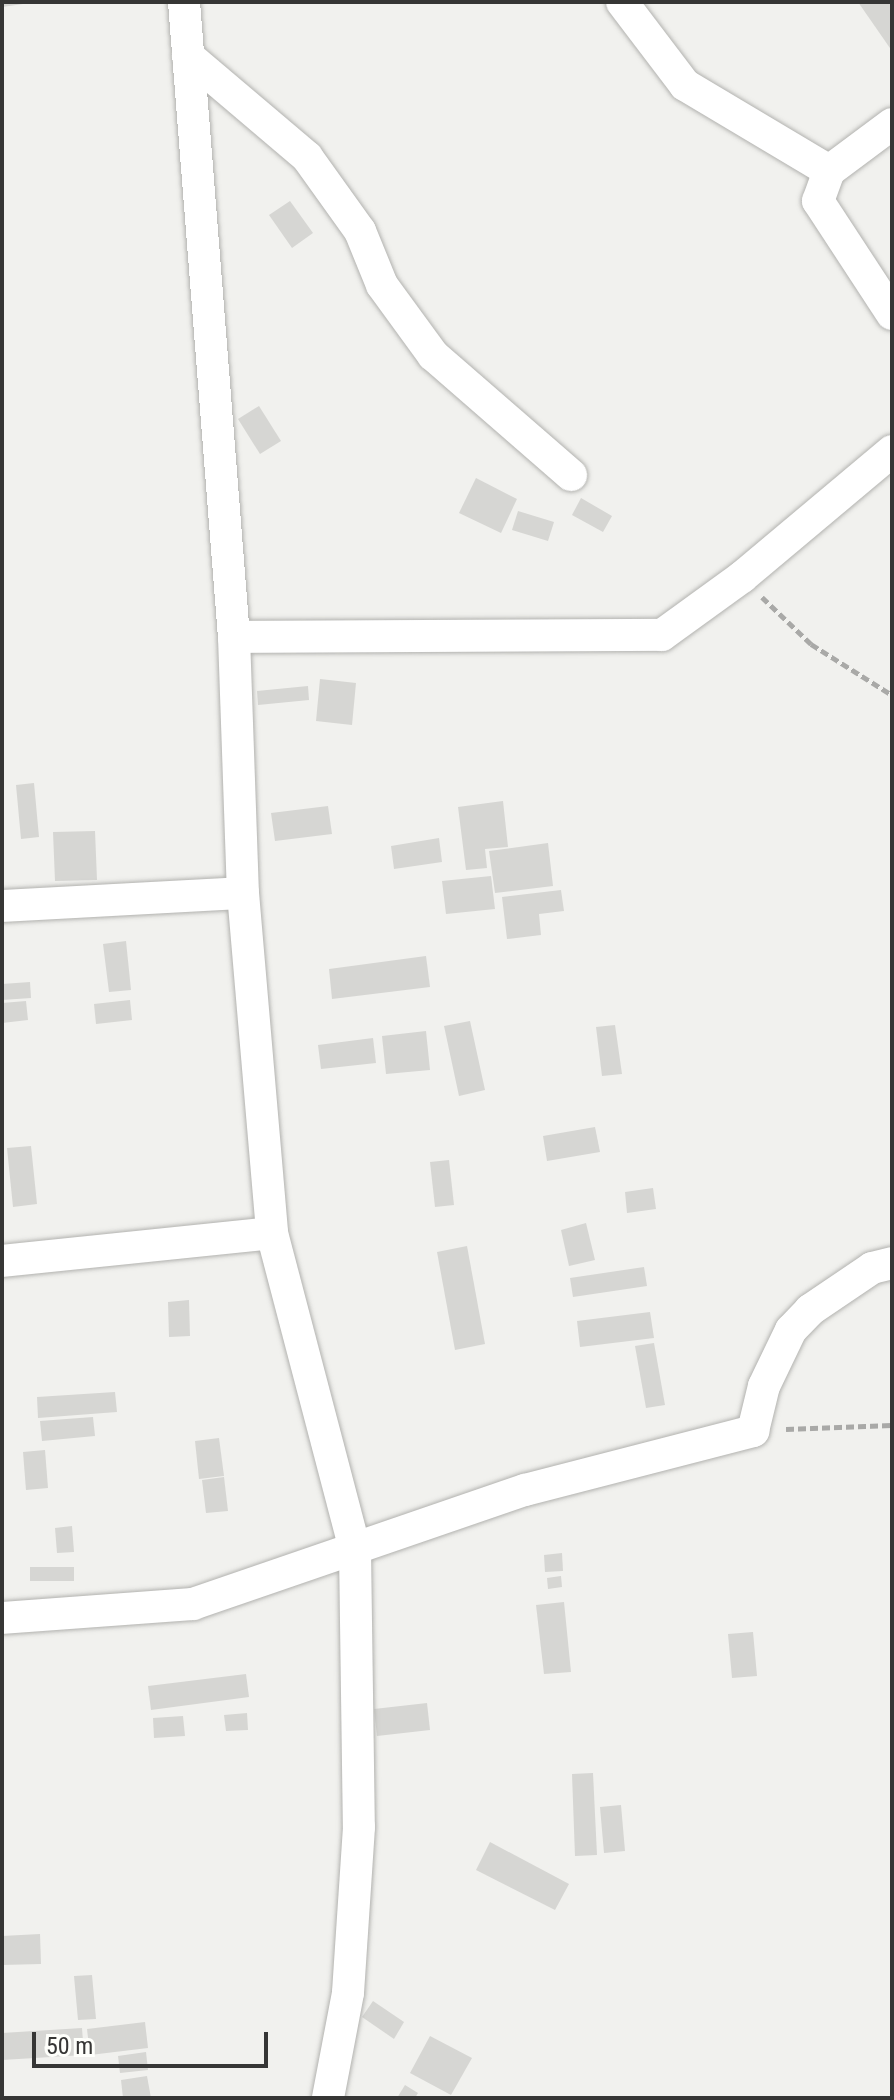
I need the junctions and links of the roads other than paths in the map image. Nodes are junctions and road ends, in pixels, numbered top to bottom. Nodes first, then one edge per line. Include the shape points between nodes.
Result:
1 (184, 2) edge
2 (622, 2) edge
3 (188, 56) junction
4 (892, 124) edge
5 (829, 171) junction
6 (892, 314) edge
7 (892, 451) edge
8 (571, 475) dead end
9 (234, 637) junction
10 (243, 893) junction
11 (2, 906) edge
12 (272, 1233) junction
13 (2, 1261) edge
14 (892, 1263) edge
15 (355, 1550) junction
16 (2, 1618) edge
17 (328, 2098) edge

1 - 3 street
2 - 5 street via 685,85
3 - 8 street via 307,157 360,231 382,285 433,355
3 - 9 street
4 - 5 street
5 - 6 street via 818,201
7 - 9 street via 742,577 662,635
9 - 10 street
10 - 11 street
10 - 12 street
12 - 13 street
12 - 15 street
14 - 15 street via 872,1268 810,1310 791,1330 764,1386 753,1431 525,1490
15 - 16 street via 193,1604
15 - 17 street via 359,1827 348,1993

